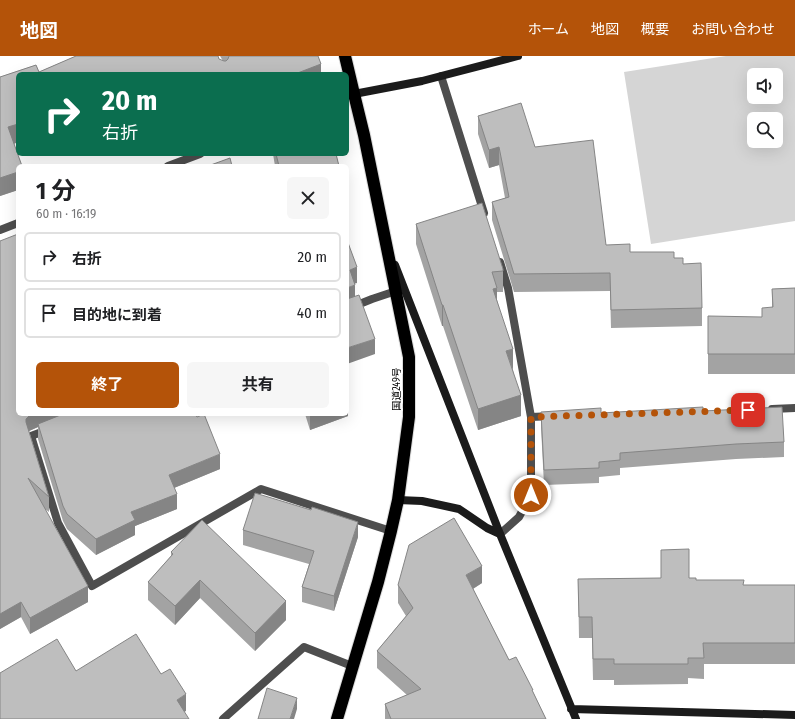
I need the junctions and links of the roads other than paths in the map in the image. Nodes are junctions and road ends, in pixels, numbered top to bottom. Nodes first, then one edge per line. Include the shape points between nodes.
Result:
1 (345, 56) edge
2 (518, 56) edge
3 (347, 72) edge
4 (441, 76) junction
5 (350, 95) edge
6 (195, 156) edge
7 (173, 164) edge
8 (487, 220) edge
9 (16, 224) edge
10 (0, 230) edge
11 (387, 246) junction
12 (499, 258) edge
13 (396, 291) junction
14 (349, 308) edge
15 (795, 408) edge
16 (763, 409) edge
17 (563, 416) edge
18 (531, 417) junction
19 (52, 428) edge
20 (398, 500) junction
21 (392, 531) junction
22 (500, 534) junction
23 (352, 666) junction
24 (571, 709) junction
25 (795, 715) edge
26 (222, 719) edge
27 (336, 719) edge
28 (576, 719) edge

1 - 3 highway, 国道249号
2 - 4 street
4 - 5 street
4 - 8 street
5 - 11 highway, 国道249号 via 364,135
6 - 7 street
9 - 10 street
11 - 13 highway, 国道249号
11 - 22 street
12 - 18 street via 508,288
13 - 14 street
13 - 20 highway, 国道249号 via 409,357 409,417
15 - 16 street
17 - 18 street
18 - 22 street via 531,495 519,517
19 - 21 street via 31,436 58,523 92,586 260,489
20 - 21 highway, 国道249号
20 - 22 street via 422,501 459,509
21 - 23 highway, 国道249号
22 - 24 street
23 - 26 street via 304,647
23 - 27 highway, 国道249号
24 - 25 street
24 - 28 street

